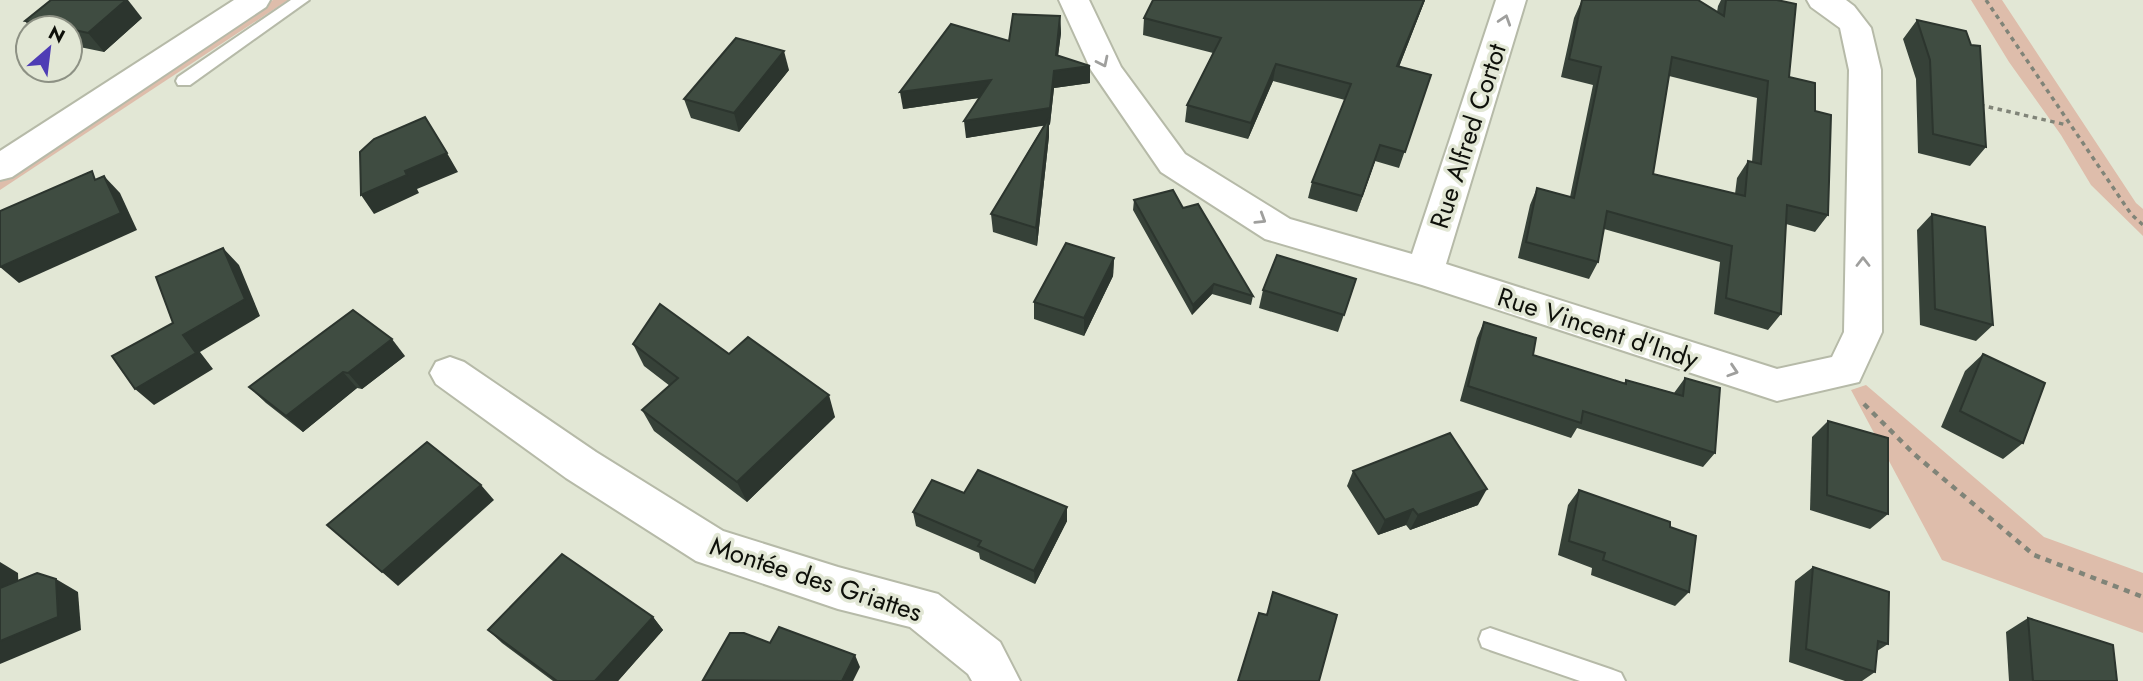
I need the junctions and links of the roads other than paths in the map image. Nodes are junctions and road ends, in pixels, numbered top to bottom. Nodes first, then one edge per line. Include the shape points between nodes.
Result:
1 (255, 0) edge
2 (301, 0) edge
3 (1074, 0) edge
4 (1511, 0) edge
5 (1822, 0) edge
6 (184, 81) dead end
7 (0, 168) edge
8 (1425, 272) junction
9 (450, 373) dead end
10 (1490, 639) dead end
11 (996, 681) edge
12 (1613, 681) edge

1 - 7 street
2 - 6 lane
3 -> 8 street, Rue Vincent d'Indy via 1107,70 1173,163 1278,229
8 -> 4 street, Rue Alfred Cortot
8 -> 5 street, Rue Vincent d'Indy via 1777,385 1845,371 1863,332 1865,70 1858,29 1838,8
9 - 11 street, Montée des Griattes via 581,465 711,547 922,609 984,658
10 - 12 lane

